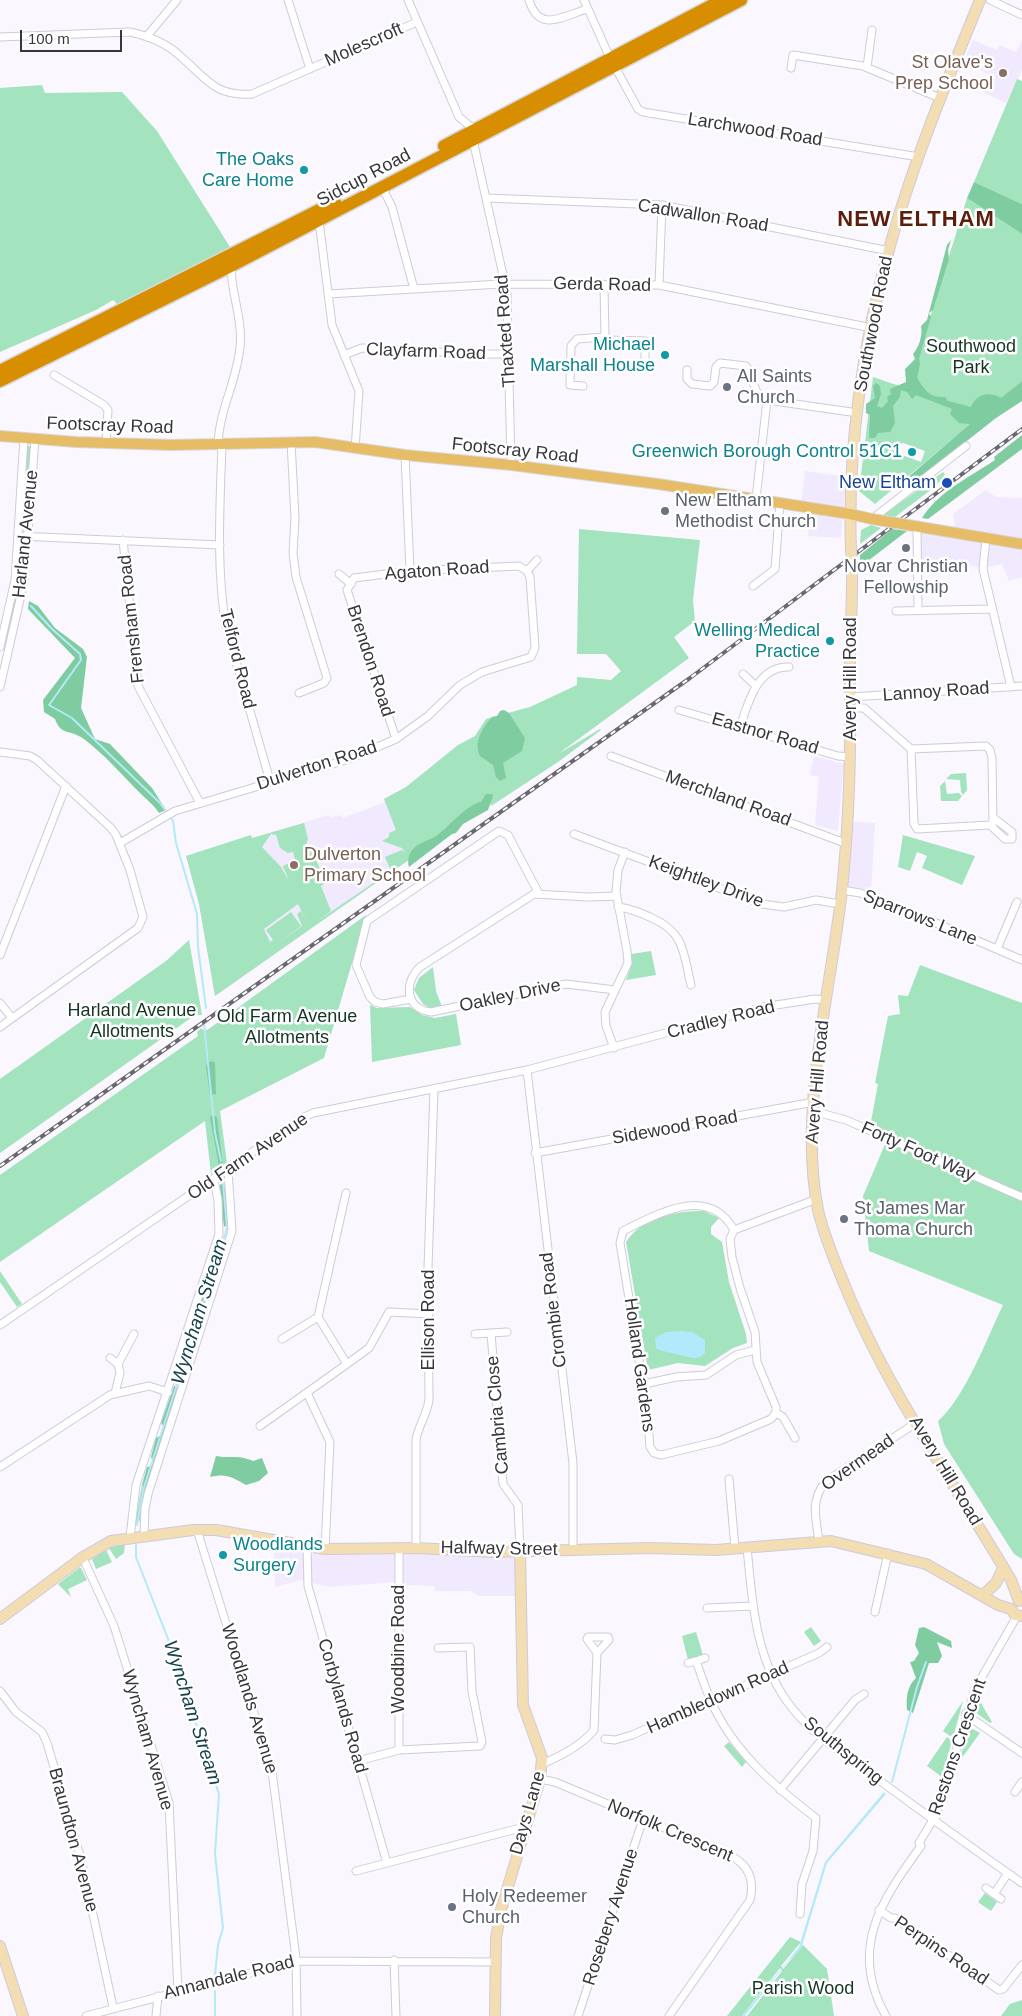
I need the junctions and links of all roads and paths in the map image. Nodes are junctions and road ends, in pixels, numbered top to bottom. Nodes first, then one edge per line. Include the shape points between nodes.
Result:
1 (177, 0) edge
2 (288, 0) edge
3 (408, 0) edge
4 (529, 0) edge
5 (584, 0) edge
6 (722, 0) edge
7 (741, 0) edge
8 (980, 0) edge
9 (990, 0) edge
10 (587, 10) junction
11 (1022, 15) edge
12 (417, 22) junction
13 (872, 30) dead end
14 (0, 36) edge
15 (148, 36) junction
16 (611, 59) junction
17 (866, 67) junction
18 (791, 68) dead end
19 (310, 69) junction
20 (940, 98) junction
21 (475, 135) junction
22 (919, 157) junction
23 (382, 187) junction
24 (486, 198) junction
25 (662, 205) junction
26 (319, 220) junction
27 (888, 251) junction
28 (231, 266) junction
29 (219, 272) junction
30 (232, 282) junction
31 (505, 284) junction
32 (604, 285) junction
33 (659, 286) junction
34 (414, 289) junction
35 (328, 294) junction
36 (872, 328) junction
37 (605, 337) junction
38 (509, 354) junction
39 (344, 355) junction
40 (645, 359) dead end
41 (687, 370) dead end
42 (0, 371) edge
43 (54, 375) dead end
44 (0, 381) edge
45 (582, 386) dead end
46 (767, 400) junction
47 (858, 413) junction
48 (0, 436) edge
49 (24, 438) junction
50 (35, 439) junction
51 (291, 442) junction
52 (106, 443) junction
53 (220, 445) junction
54 (966, 446) dead end
55 (355, 449) junction
56 (405, 455) junction
57 (511, 465) junction
58 (756, 499) junction
59 (780, 503) junction
60 (850, 514) junction
61 (872, 520) junction
62 (915, 527) junction
63 (18, 536) junction
64 (28, 537) junction
65 (986, 538) junction
66 (123, 540) junction
67 (1022, 544) edge
68 (220, 545) junction
69 (537, 560) dead end
70 (527, 570) junction
71 (410, 571) junction
72 (339, 574) dead end
73 (351, 584) junction
74 (752, 586) dead end
75 (992, 609) junction
76 (918, 610) junction
77 (896, 611) dead end
78 (1, 642) edge
79 (11, 643) junction
80 (789, 667) dead end
81 (743, 674) dead end
82 (756, 686) junction
83 (1022, 686) edge
84 (0, 687) edge
85 (1011, 687) junction
86 (299, 693) dead end
87 (851, 697) junction
88 (851, 708) junction
89 (679, 710) dead end
90 (740, 727) junction
91 (396, 739) junction
92 (911, 749) junction
93 (0, 752) edge
94 (611, 756) dead end
95 (851, 757) junction
96 (270, 781) junction
97 (66, 786) junction
98 (200, 803) junction
99 (574, 834) dead end
100 (120, 843) junction
101 (845, 843) junction
102 (625, 852) junction
103 (842, 890) junction
104 (538, 892) junction
105 (616, 896) junction
106 (1017, 902) dead end
107 (840, 904) junction
108 (618, 907) junction
109 (997, 949) junction
110 (0, 956) edge
111 (1022, 960) edge
112 (691, 985) dead end
113 (614, 990) junction
114 (411, 999) junction
115 (826, 1000) junction
116 (0, 1003) edge
117 (12, 1018) junction
118 (0, 1027) edge
119 (615, 1048) junction
120 (527, 1070) junction
121 (434, 1089) junction
122 (814, 1107) junction
123 (535, 1153) junction
124 (228, 1170) junction
125 (214, 1180) junction
126 (346, 1193) dead end
127 (1022, 1197) edge
128 (817, 1199) junction
129 (734, 1230) junction
130 (429, 1314) junction
131 (318, 1317) junction
132 (0, 1325) edge
133 (507, 1332) dead end
134 (491, 1333) junction
135 (134, 1334) dead end
136 (475, 1334) dead end
137 (282, 1339) dead end
138 (755, 1350) junction
139 (110, 1358) dead end
140 (118, 1364) junction
141 (347, 1364) junction
142 (644, 1384) junction
143 (168, 1392) junction
144 (115, 1393) junction
145 (306, 1393) junction
146 (776, 1413) junction
147 (916, 1423) junction
148 (260, 1426) dead end
149 (795, 1438) dead end
150 (0, 1467) edge
151 (729, 1479) dead end
152 (197, 1530) junction
153 (144, 1535) junction
154 (130, 1537) junction
155 (819, 1541) junction
156 (307, 1547) junction
157 (747, 1547) junction
158 (399, 1548) junction
159 (416, 1548) junction
160 (735, 1548) junction
161 (325, 1549) junction
162 (573, 1550) junction
163 (520, 1552) junction
164 (888, 1553) junction
165 (83, 1558) junction
166 (1003, 1568) junction
167 (982, 1596) junction
168 (1020, 1601) edge
169 (753, 1606) junction
170 (706, 1608) dead end
171 (876, 1612) dead end
172 (1017, 1614) edge
173 (0, 1619) edge
174 (828, 1647) dead end
175 (438, 1648) dead end
176 (597, 1653) dead end
177 (705, 1658) dead end
178 (696, 1661) junction
179 (688, 1663) dead end
180 (772, 1674) junction
181 (0, 1690) edge
182 (864, 1694) dead end
183 (711, 1701) junction
184 (965, 1714) junction
185 (823, 1738) junction
186 (605, 1739) dead end
187 (399, 1750) junction
188 (1022, 1754) edge
189 (358, 1761) junction
190 (542, 1764) junction
191 (540, 1779) junction
192 (1022, 1782) edge
193 (780, 1790) junction
194 (1015, 1792) dead end
195 (643, 1819) junction
196 (934, 1822) junction
197 (524, 1827) junction
198 (387, 1863) junction
199 (356, 1871) dead end
200 (1008, 1873) junction
201 (1022, 1883) edge
202 (986, 1888) dead end
203 (994, 1894) junction
204 (1001, 1899) dead end
205 (879, 1910) junction
206 (800, 1914) dead end
207 (1, 1949) edge
208 (394, 1960) junction
209 (296, 1961) junction
210 (495, 1962) junction
211 (1022, 1965) edge
212 (178, 1991) junction
213 (158, 1996) junction
214 (113, 2007) junction
215 (23, 2016) edge
216 (86, 2016) edge
217 (156, 2016) edge
218 (297, 2016) edge
219 (396, 2016) edge
220 (495, 2016) edge
221 (578, 2016) edge
222 (670, 2016) edge
223 (886, 2016) edge

1 - 15 street
2 - 19 street
3 - 12 street
4 - 10 street via 533,13 546,21
5 - 10 street, Larchwood Road
6 - 16 highway, Sidcup Road
7 - 16 highway, Sidcup Road
8 - 20 street, Southwood Road
9 - 11 street
10 - 16 street, Larchwood Road
12 - 19 street, Molescroft
12 - 21 street via 459,117
13 - 17 street
14 - 15 street via 130,32
15 - 19 street, Molescroft via 179,55 222,92 252,94
16 - 21 highway, Sidcup Road
16 - 22 street, Larchwood Road via 638,109 643,112
17 - 18 street via 793,55
17 - 20 street
20 - 22 street, Southwood Road
21 - 23 highway, Sidcup Road
21 - 24 street, Thaxted Road
21 - 42 highway, Sidcup Road
22 - 27 street, Southwood Road
23 - 26 highway, Sidcup Road
23 - 34 street via 392,206
24 - 25 street, Cadwallon Road
24 - 31 street, Thaxted Road
25 - 27 street, Cadwallon Road
25 - 33 street
26 - 28 highway, Sidcup Road
26 - 35 street
27 - 36 street, Southwood Road
28 - 29 highway, Sidcup Road
28 - 30 street, Telford Road
29 - 30 street
29 - 44 highway, Sidcup Road
30 - 53 street, Telford Road via 239,314 240,346 220,420
31 - 32 street, Gerda Road
31 - 34 street, Gerda Road
31 - 38 street, Thaxted Road
32 - 33 street, Gerda Road
32 - 37 street
33 - 36 street, Gerda Road
34 - 35 street, Gerda Road
35 - 39 street via 332,325
36 - 47 street, Southwood Road
37 - 40 street via 645,341
37 - 45 street via 581,337 574,342 570,385
38 - 39 street, Clayfarm Road via 362,348
38 - 57 street, Thaxted Road
39 - 55 street via 359,391
41 - 46 street via 686,379 692,384 710,386 720,363 746,366 755,391
43 - 52 street via 108,410
46 - 47 street
46 - 58 street
47 - 60 street, Southwood Road
48 - 49 main road, Footscray Road
49 - 50 main road, Footscray Road
49 - 63 street, Harland Avenue
50 - 52 main road, Footscray Road
50 - 64 street, Harland Avenue
51 - 53 main road, Footscray Road
51 - 55 main road, Footscray Road via 315,442
51 - 86 street via 296,577 327,678 324,683
52 - 53 main road, Footscray Road
53 - 68 street, Telford Road
54 - 61 street
55 - 56 main road, Footscray Road
56 - 57 main road, Footscray Road
56 - 71 street
57 - 58 main road, Footscray Road
58 - 59 main road, Footscray Road
59 - 60 main road, Footscray Road
59 - 74 street via 775,569
60 - 61 main road, Footscray Road
60 - 87 street, Avery Hill Road, bridge
61 - 62 main road, Footscray Road, bridge
62 - 65 main road, Footscray Road
62 - 76 street
63 - 64 street
63 - 78 street, Harland Avenue via 15,580
64 - 66 street
64 - 79 street, Harland Avenue via 24,582
65 - 67 main road, Footscray Road
65 - 75 street via 983,569
66 - 68 street
66 - 98 street, Frensham Road via 138,689
68 - 96 street, Telford Road via 226,626
69 - 70 street
70 - 71 street, Agaton Road via 518,566
70 - 91 street, Dulverton Road via 533,655 482,672 460,685 428,716
71 - 73 street, Agaton Road via 354,578
72 - 73 street
73 - 91 street, Brendon Road via 347,590
75 - 76 street
75 - 85 street
76 - 77 street
78 - 79 street
79 - 84 street, Harland Avenue
80 - 82 street via 775,668
81 - 82 street
82 - 90 street
83 - 85 street, Lannoy Road
85 - 87 street, Lannoy Road
87 - 88 street, Avery Hill Road
88 - 92 street via 864,708
88 - 95 street, Avery Hill Road
89 - 90 street, Eastnor Road
90 - 95 street, Eastnor Road
91 - 96 street, Dulverton Road via 349,759
92 - 92 street via 914,824 917,829 992,822 992,754 986,746
93 - 97 street via 30,756
94 - 101 street, Merchland Road
95 - 101 street, Avery Hill Road
96 - 98 street, Dulverton Road
97 - 100 street via 111,828
97 - 110 street
98 - 100 street, Dulverton Road via 175,811
99 - 102 street, Keightley Drive
100 - 117 street via 143,917 141,924
101 - 103 street, Avery Hill Road
102 - 105 street via 617,876
102 - 107 street, Keightley Drive via 762,904 784,907 816,900
103 - 107 street, Avery Hill Road
103 - 109 street, Sparrows Lane via 874,898
104 - 105 street
104 - 114 street via 420,967 409,983
104 - 114 street via 508,834 499,831 367,921 356,964 370,997 374,1002 384,1004
105 - 108 street
106 - 109 street, Sparrows Lane
107 - 115 street, Avery Hill Road
108 - 112 street via 636,911 673,930 680,943
108 - 113 street via 628,963
109 - 111 street, Sparrows Lane
113 - 114 street, Oakley Drive via 566,984 431,1012 421,1010
113 - 119 street via 605,1012 606,1026
115 - 119 street, Cradley Road via 764,1007
115 - 122 street, Avery Hill Road
116 - 117 street
117 - 118 street
119 - 120 street, Old Farm Avenue
120 - 121 street, Old Farm Avenue
120 - 123 street, Crombie Road
121 - 124 street, Old Farm Avenue via 313,1113
121 - 130 street, Ellison Road
122 - 123 street, Sidewood Road
122 - 127 street, Forty Foot Way
122 - 128 street, Avery Hill Road via 812,1152
123 - 162 street, Crombie Road via 572,1464
124 - 125 street, Old Farm Avenue
124 - 153 street via 232,1231 148,1494
125 - 132 street, Old Farm Avenue
125 - 143 street via 219,1234
126 - 131 street
128 - 129 street
128 - 147 street, Avery Hill Road via 834,1261 857,1316
129 - 138 street via 730,1239 732,1257 755,1332
129 - 142 street, Holland Gardens via 728,1219 698,1205 661,1211 621,1235
130 - 141 street via 389,1312 369,1348
130 - 159 street, Ellison Road via 429,1400 416,1440
131 - 137 street
131 - 141 street
133 - 134 street, Cambria Close
134 - 136 street, Cambria Close
134 - 163 street, Cambria Close via 503,1484 518,1505
135 - 140 street
138 - 142 street via 736,1355 706,1376 676,1377
138 - 146 street
139 - 140 street
140 - 144 street via 120,1373
141 - 145 street
142 - 146 street, Holland Gardens via 650,1447 661,1455 720,1441 771,1419
143 - 144 street via 149,1386
143 - 154 street via 136,1485
144 - 150 street
145 - 148 street
145 - 161 street via 330,1442
146 - 149 street via 783,1416
147 - 155 street, Overmead via 825,1482 814,1501
147 - 166 street, Avery Hill Road
151 - 160 street
152 - 153 street, Halfway Street
152 - 156 street, Halfway Street
152 - 209 street, Woodlands Avenue via 272,1771
153 - 154 street, Halfway Street
154 - 165 street, Halfway Street via 110,1541
155 - 157 street, Halfway Street
155 - 164 street, Halfway Street
156 - 161 street, Halfway Street
156 - 189 street, Corbylands Road via 308,1586
157 - 160 street, Halfway Street
157 - 169 street, Southspring
158 - 159 street, Halfway Street
158 - 161 street, Halfway Street
158 - 187 street, Woodbine Road
159 - 163 street, Halfway Street
160 - 162 street, Halfway Street
162 - 163 street, Halfway Street
163 - 190 street, Days Lane via 523,1705
164 - 167 street, Halfway Street via 937,1569
164 - 171 street
165 - 173 street, Halfway Street
165 - 212 street, Wyncham Avenue via 114,1626 168,1803
166 - 167 street via 996,1583
166 - 168 street, Avery Hill Road
167 - 172 street, Halfway Street
168 - 172 street via 1014,1602
169 - 170 street
169 - 180 street, Southspring via 759,1638
172 - 184 street, Restons Crescent via 981,1677
174 - 180 street, Hambledown Road
175 - 187 street via 470,1647 472,1690 482,1744 476,1748
176 - 190 street via 594,1730 558,1758
177 - 178 street
178 - 179 street
178 - 183 street
180 - 183 street, Hambledown Road
180 - 185 street, Southspring via 786,1699
181 - 214 street, Braundton Avenue via 16,1712 42,1732 47,1743 81,1860
182 - 185 street
183 - 186 street, Hambledown Road via 632,1735
183 - 193 street via 736,1743
184 - 188 street
184 - 196 street, Restons Crescent
185 - 193 street
185 - 196 street, Southspring
187 - 189 street
189 - 198 street, Corbylands Road
190 - 191 street, Days Lane
191 - 195 street, Norfolk Crescent via 555,1782
191 - 197 street, Days Lane
192 - 194 street
193 - 206 street via 816,1818 808,1869 802,1884
195 - 221 street, Rosebery Avenue
195 - 222 street, Norfolk Crescent via 735,1857 748,1869 752,1882 750,1900
196 - 200 street, Southspring
196 - 205 street, Restons Crescent
197 - 198 street
197 - 210 street, Days Lane via 501,1910
198 - 199 street
200 - 201 street, Southspring
200 - 203 street
202 - 203 street
203 - 204 street
205 - 211 street, Perpins Road via 999,1990
205 - 223 street, Restons Crescent via 871,1933 869,1972
207 - 215 street
208 - 209 street, Annandale Road
208 - 210 street, Annandale Road
208 - 219 street
209 - 212 street, Annandale Road
209 - 218 street, Woodlands Avenue
210 - 220 street, Days Lane
212 - 213 street, Annandale Road
213 - 214 street, Annandale Road
213 - 217 street
214 - 216 street, Annandale Road

